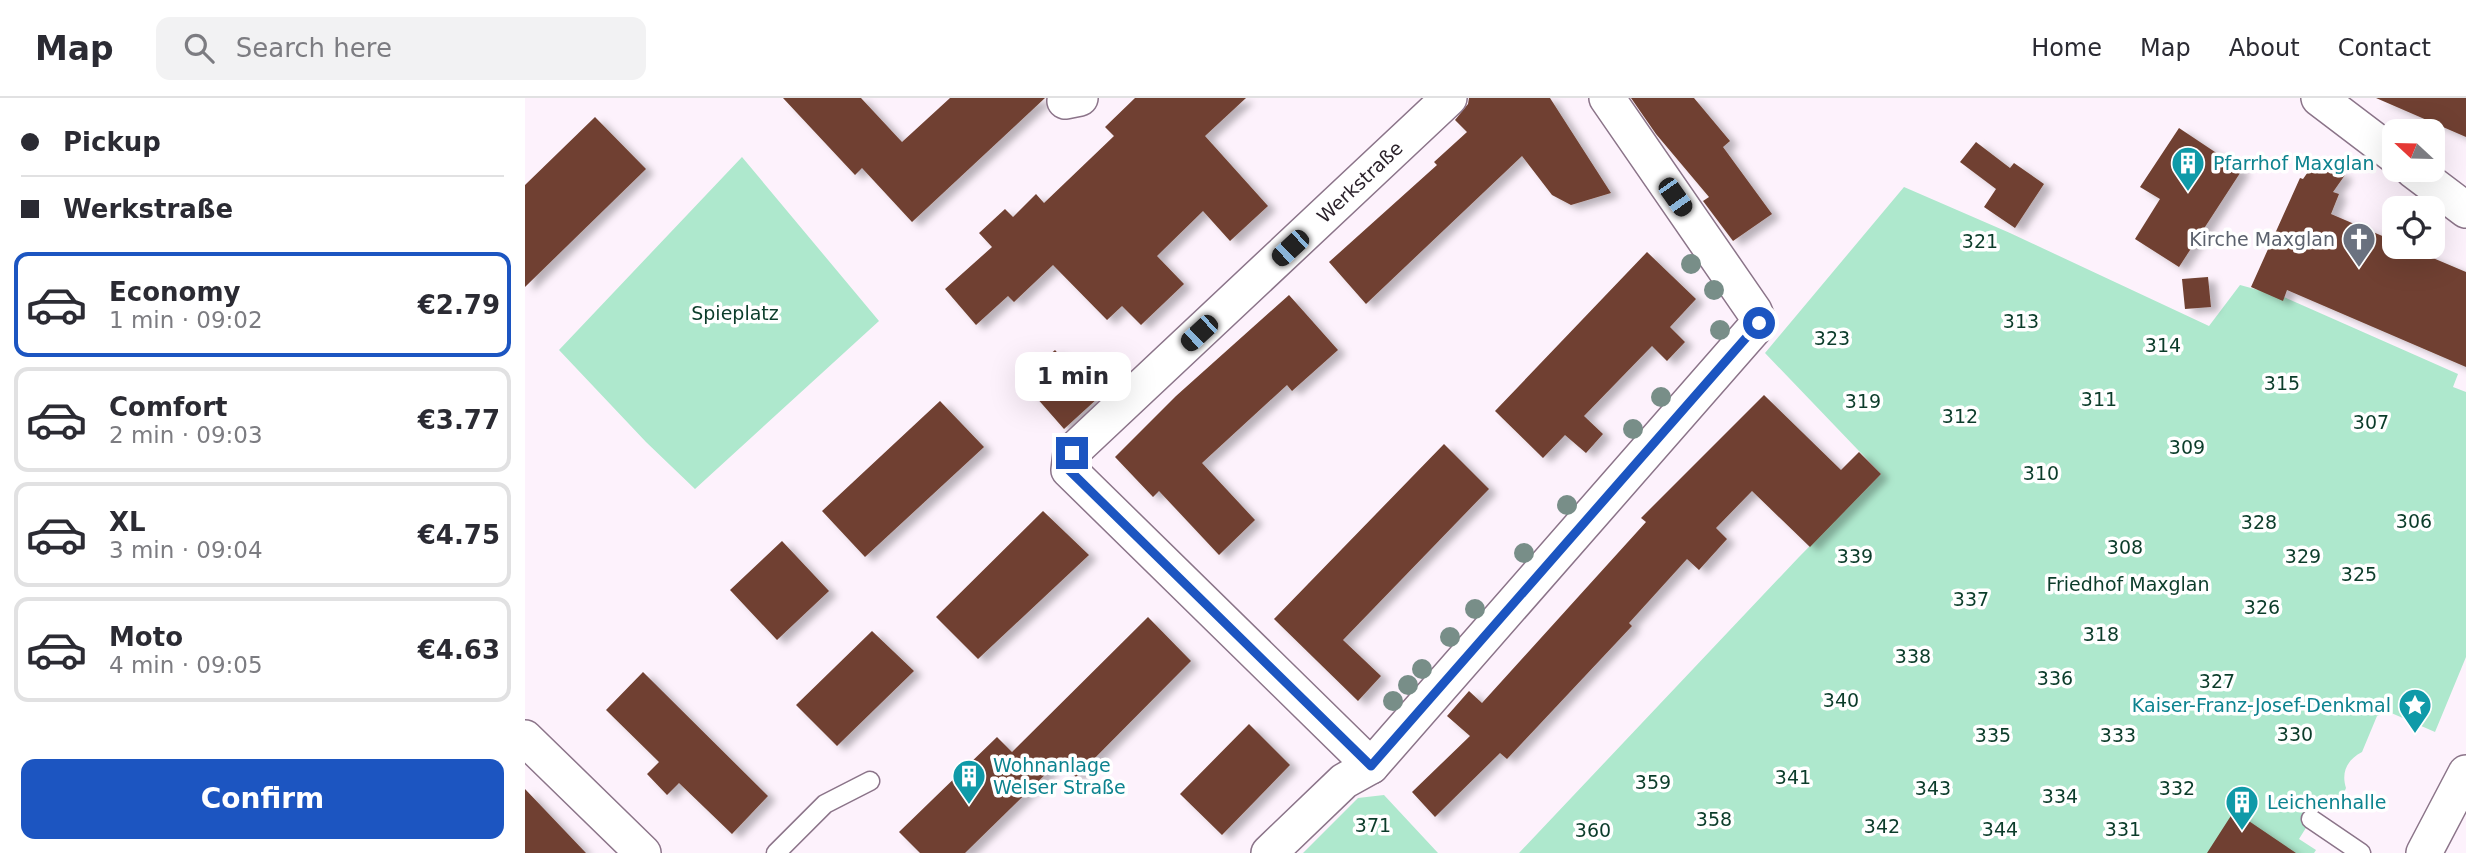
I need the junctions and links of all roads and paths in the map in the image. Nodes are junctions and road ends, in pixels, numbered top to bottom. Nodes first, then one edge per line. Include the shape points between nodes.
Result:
1 (1449, 98) edge
2 (1607, 98) edge
3 (2333, 102) edge
4 (2382, 145) edge
5 (2429, 182) edge
6 (2466, 209) edge
7 (525, 738) edge
8 (1371, 766) junction
9 (2466, 774) edge
10 (870, 781) dead end
11 (2459, 810) edge
12 (2311, 819) dead end
13 (643, 853) edge
14 (776, 853) edge
15 (1269, 853) edge
16 (2361, 853) edge
17 (2424, 853) edge

1 - 8 street, Werkstraße via 1072,453 1069,470
2 - 8 street via 1759,323
3 - 4 street
5 - 6 street
7 - 13 street
8 - 15 street via 1344,781
9 - 11 street
10 - 14 lane via 825,804
11 - 17 street
12 - 16 lane

